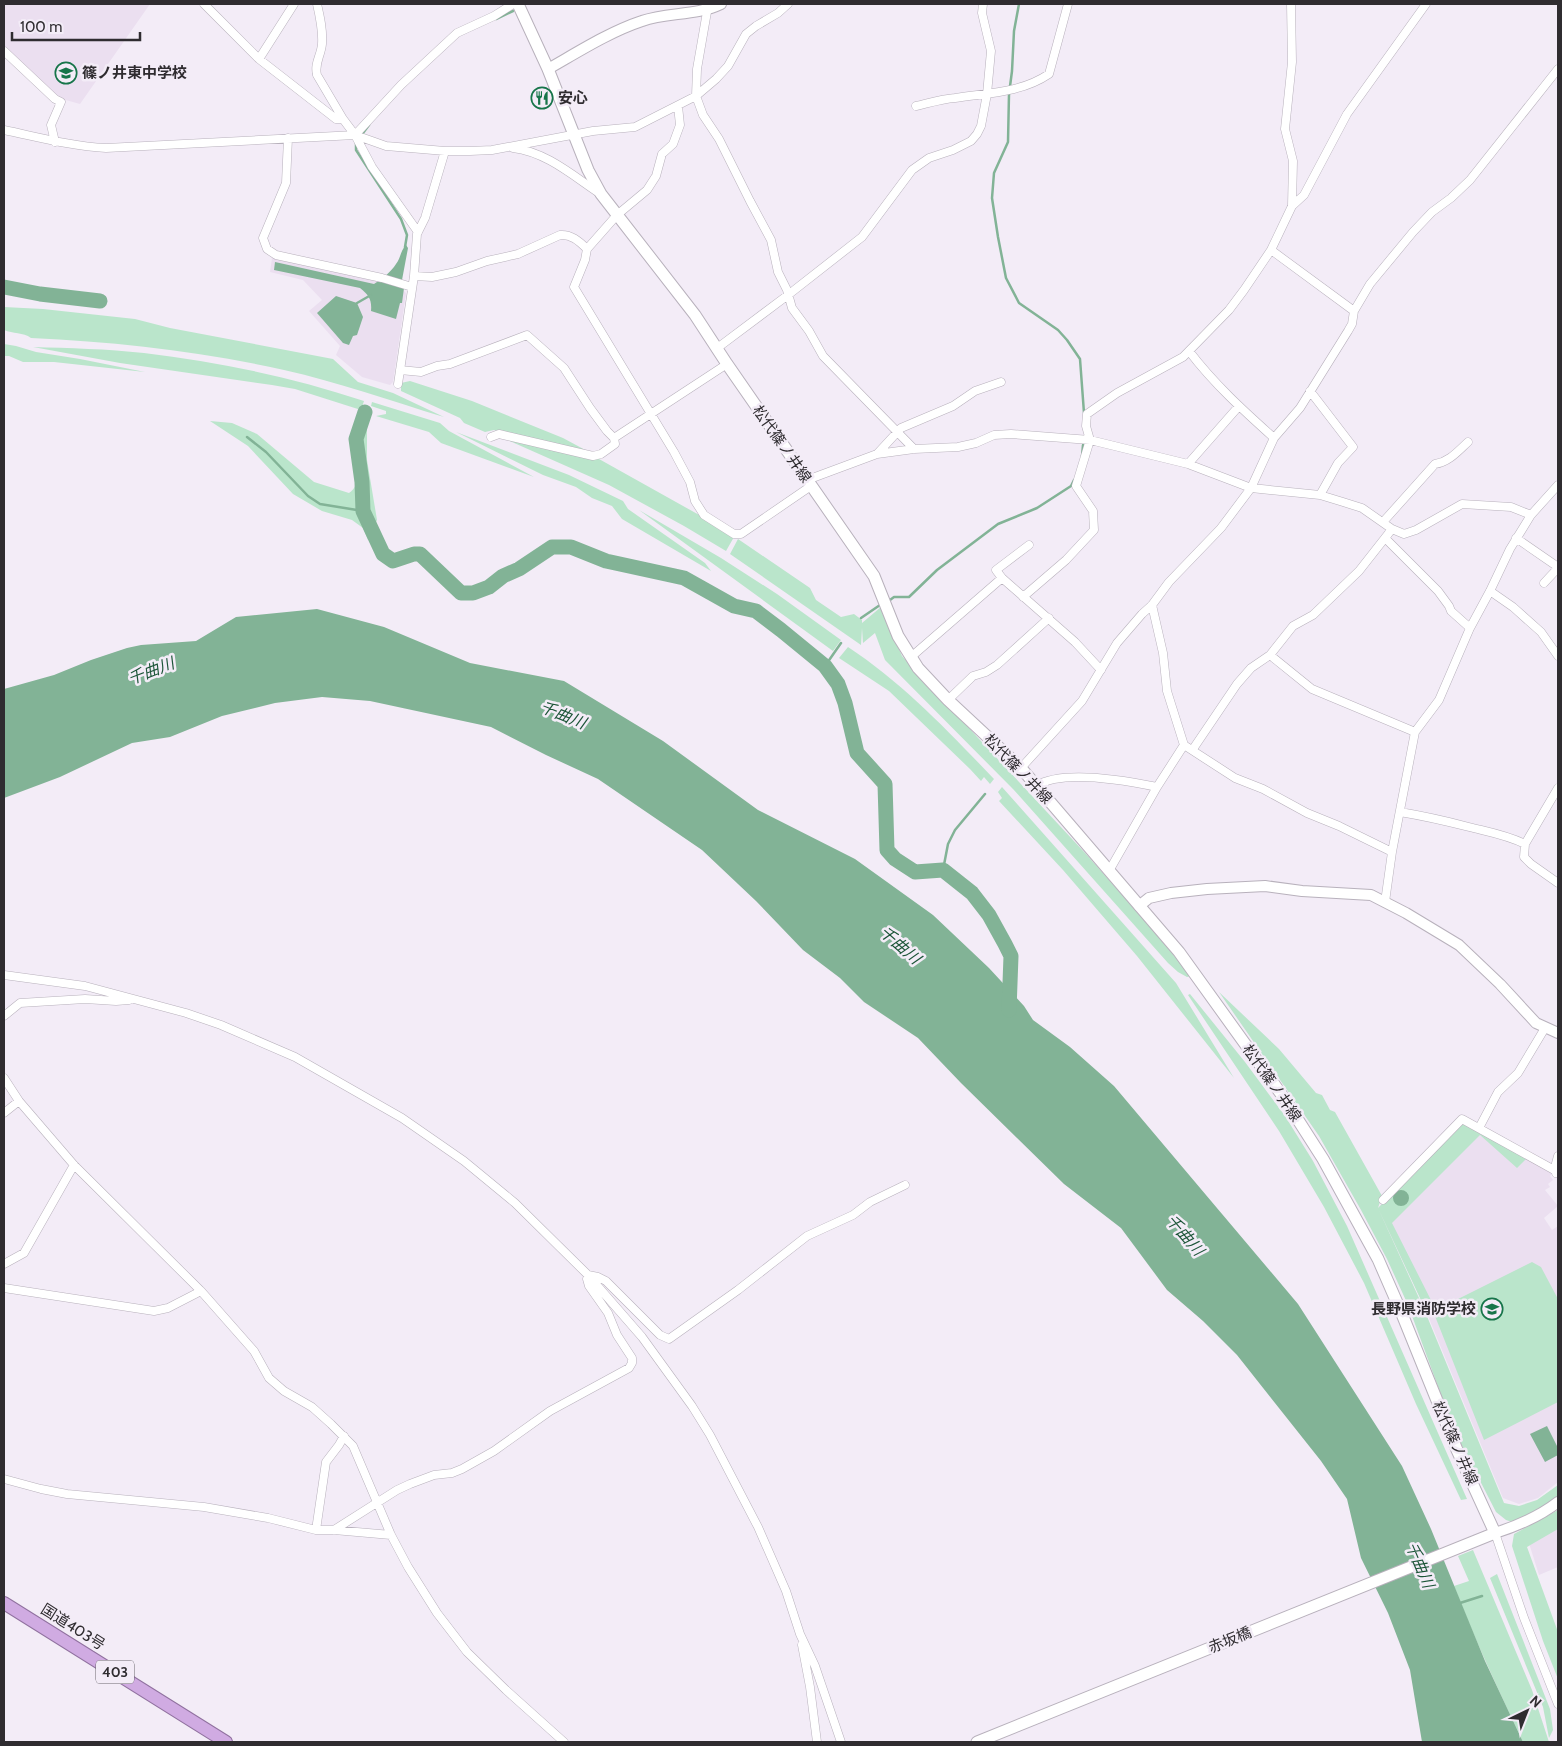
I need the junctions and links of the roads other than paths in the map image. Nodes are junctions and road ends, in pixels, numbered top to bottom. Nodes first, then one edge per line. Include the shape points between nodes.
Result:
1 (204, 4) edge
2 (294, 4) edge
3 (318, 4) edge
4 (721, 4) edge
5 (788, 4) edge
6 (983, 4) edge
7 (1068, 4) edge
8 (1291, 4) edge
9 (1426, 4) edge
10 (519, 5) edge
11 (709, 7) edge
12 (4, 51) edge
13 (259, 60) junction
14 (1558, 68) edge
15 (548, 69) junction
16 (987, 94) junction
17 (696, 96) junction
18 (678, 106) junction
19 (916, 106) dead end
20 (343, 119) junction
21 (4, 130) edge
22 (355, 135) junction
23 (575, 136) junction
24 (288, 138) junction
25 (54, 142) junction
26 (508, 147) junction
27 (445, 152) junction
28 (601, 194) junction
29 (1292, 206) junction
30 (617, 215) junction
31 (418, 232) junction
32 (587, 249) junction
33 (1271, 250) junction
34 (414, 276) junction
35 (409, 286) junction
36 (788, 295) junction
37 (1354, 311) junction
38 (716, 348) junction
39 (1189, 351) junction
40 (727, 364) junction
41 (400, 370) junction
42 (1001, 382) dead end
43 (398, 384) dead end
44 (1310, 391) junction
45 (1239, 406) junction
46 (652, 414) junction
47 (897, 431) junction
48 (491, 437) dead end
49 (614, 438) junction
50 (1274, 438) junction
51 (1090, 440) junction
52 (1468, 442) dead end
53 (914, 449) junction
54 (877, 454) junction
55 (1188, 464) junction
56 (809, 483) junction
57 (1558, 484) edge
58 (1251, 488) junction
59 (1320, 495) junction
60 (1531, 515) junction
61 (1383, 522) junction
62 (1392, 529) junction
63 (1386, 538) junction
64 (1516, 538) junction
65 (1029, 545) dead end
66 (1558, 568) edge
67 (1002, 578) junction
68 (1544, 583) dead end
69 (1490, 591) junction
70 (1023, 597) junction
71 (1152, 605) junction
72 (1049, 618) junction
73 (1470, 628) junction
74 (1270, 655) junction
75 (1558, 656) edge
76 (911, 657) junction
77 (1101, 670) junction
78 (948, 700) junction
79 (1415, 732) junction
80 (1184, 745) junction
81 (1193, 749) junction
82 (1021, 768) junction
83 (1036, 786) junction
84 (1157, 787) junction
85 (1558, 788) edge
86 (1400, 812) junction
87 (1525, 844) junction
88 (1392, 852) junction
89 (1109, 871) junction
90 (1558, 883) edge
91 (1385, 902) junction
92 (1139, 906) junction
93 (4, 975) edge
94 (135, 999) junction
95 (4, 1016) edge
96 (1545, 1028) junction
97 (1558, 1033) edge
98 (4, 1078) edge
99 (19, 1100) junction
100 (4, 1113) edge
101 (1479, 1128) junction
102 (1558, 1156) edge
103 (74, 1165) junction
104 (1557, 1173) edge
105 (905, 1186) dead end
106 (1383, 1200) dead end
107 (4, 1264) edge
108 (588, 1275) junction
109 (4, 1288) edge
110 (201, 1291) junction
111 (344, 1436) junction
112 (4, 1479) edge
113 (1558, 1502) edge
114 (376, 1503) junction
115 (316, 1530) junction
116 (334, 1530) junction
117 (1495, 1533) junction
118 (391, 1535) junction
119 (4, 1603) edge
120 (800, 1634) junction
121 (1558, 1704) edge
122 (223, 1742) edge
123 (564, 1742) edge
124 (817, 1742) edge
125 (841, 1742) edge
126 (977, 1742) edge

1 - 13 street
2 - 13 street
3 - 20 street via 322,46 316,68
4 - 11 street
5 - 17 street via 746,34 728,66
6 - 16 street via 991,51
7 - 16 street via 1049,74 1009,91
8 - 29 street via 1292,62 1286,128 1293,161
9 - 29 street via 1348,114 1304,196
10 - 15 main road, 松代篠ノ井線
10 - 22 street via 457,33 401,84
11 - 15 street via 644,20 618,30
11 - 17 street via 697,69
12 - 25 street via 61,102 51,126
13 - 20 street via 336,119
14 - 37 street via 1470,180 1412,232 1370,284
15 - 23 main road, 松代篠ノ井線
16 - 19 street
16 - 36 street via 981,126 971,141 929,158 912,170 862,237
17 - 18 street
17 - 36 street via 703,115 719,139 771,240 778,272
18 - 23 street via 635,127
18 - 30 street via 680,125 672,144 662,154 656,176 647,190
20 - 22 street
21 - 25 street
22 - 24 street
22 - 27 street via 386,146
22 - 31 street via 372,167
23 - 26 street
23 - 28 main road, 松代篠ノ井線
24 - 25 street via 106,148
24 - 35 street via 286,183 263,238 265,245 276,255
26 - 27 street
26 - 28 street via 560,166
27 - 31 street
28 - 30 main road, 松代篠ノ井線
29 - 33 street
30 - 32 street
30 - 38 main road, 松代篠ノ井線 via 690,307
31 - 34 street
32 - 34 street via 566,234 518,254 456,272 432,277
32 - 46 street via 574,287
33 - 37 street
33 - 39 street via 1229,310
34 - 35 street
35 - 41 street
36 - 38 street
36 - 47 street via 792,308 823,356
37 - 44 street via 1348,332
38 - 40 main road, 松代篠ノ井線
39 - 45 street via 1207,375
39 - 51 street via 1087,414
40 - 46 street
40 - 56 main road, 松代篠ノ井線
41 - 43 street
41 - 49 street via 421,372 527,335 564,368
42 - 47 street via 975,391 953,406
44 - 50 street
44 - 59 street via 1353,446 1338,463
45 - 50 street
45 - 55 street
46 - 49 street
46 - 56 street via 690,482 695,501 704,516 734,534 741,534
47 - 53 street
47 - 54 street
48 - 49 street via 499,434 593,456 615,444
50 - 58 street
51 - 53 street via 1003,434 958,446
51 - 55 street
51 - 70 street via 1076,486 1093,511 1094,530 1066,560
52 - 61 street via 1450,458 1436,464
53 - 54 street
54 - 56 street
55 - 58 street
56 - 76 main road, 松代篠ノ井線 via 874,576 898,636
57 - 60 street
58 - 59 street
58 - 71 street via 1221,528 1169,582
59 - 61 street via 1362,508
60 - 62 street via 1511,507 1462,504 1416,530 1404,534
60 - 64 street
61 - 62 street
62 - 63 street
63 - 73 street
63 - 74 street via 1359,571 1313,615 1293,626
64 - 66 street
64 - 69 street
65 - 67 street via 996,570
66 - 68 street
67 - 70 street
67 - 76 street
69 - 73 street
69 - 75 street via 1541,632
70 - 72 street
71 - 77 street via 1117,643
71 - 80 street via 1163,653 1167,691
72 - 77 street
72 - 78 street via 997,665 973,676
73 - 79 street via 1439,700
74 - 79 street via 1312,689
74 - 81 street via 1251,668 1237,684
76 - 78 main road, 松代篠ノ井線
77 - 82 street via 1082,701
78 - 82 main road, 松代篠ノ井線
79 - 86 street
80 - 81 street
80 - 84 street
81 - 88 street via 1235,778 1263,788 1306,813
82 - 83 main road, 松代篠ノ井線
83 - 84 street via 1043,782 1088,777
83 - 89 main road, 松代篠ノ井線
84 - 89 street
85 - 87 street
86 - 87 street via 1488,831
86 - 88 street
87 - 90 street via 1524,857
88 - 91 street
89 - 92 main road, 松代篠ノ井線
91 - 92 street via 1371,895 1264,886 1172,893 1149,898
91 - 96 street via 1459,945 1536,1023
92 - 117 main road, 松代篠ノ井線 via 1179,952 1284,1098 1350,1204 1388,1283
93 - 94 street via 85,986
94 - 95 street via 20,1003
94 - 108 street via 186,1012 295,1057 402,1118 464,1161 515,1203
96 - 97 street
96 - 101 street via 1518,1073 1498,1092
98 - 99 street
99 - 100 street
99 - 103 street
101 - 104 street
101 - 106 street via 1462,1118
102 - 104 street
103 - 107 street via 24,1253
103 - 110 street
105 - 108 street via 870,1202 854,1215 807,1236 669,1339 660,1335 606,1281
108 - 114 street via 589,1286 632,1358 629,1368 550,1411 494,1451 462,1469 434,1474
108 - 120 street via 642,1337 710,1435 758,1527 786,1591
109 - 110 street via 154,1311 168,1308
110 - 111 street via 254,1350 269,1378 312,1407
111 - 114 street via 353,1446
111 - 115 street via 326,1462
112 - 115 street via 67,1494 229,1510
113 - 117 street via 1531,1519
114 - 116 street
114 - 118 street
115 - 116 street
116 - 118 street
117 - 121 street
117 - 126 main road, 赤坂橋
118 - 123 street via 437,1613 468,1652
119 - 122 highway, 国道403号 / 403
120 - 124 street
120 - 125 street via 815,1666

